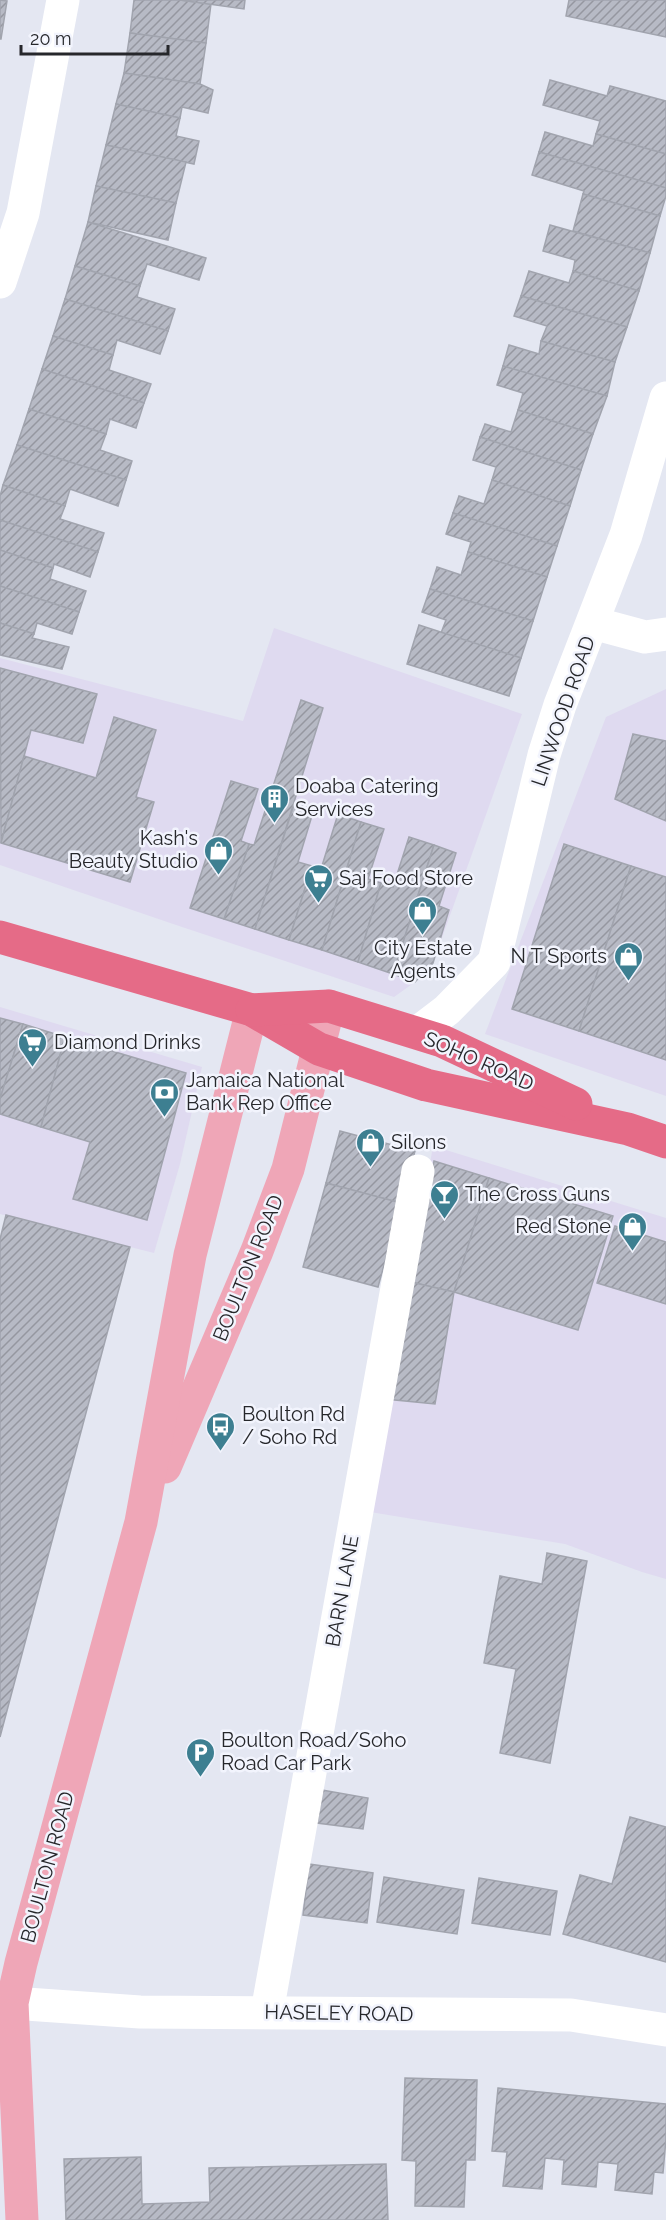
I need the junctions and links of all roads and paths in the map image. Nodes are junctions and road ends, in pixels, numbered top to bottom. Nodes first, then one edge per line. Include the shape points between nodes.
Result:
1 (63, 0) edge
2 (0, 282) edge
3 (666, 398) edge
4 (592, 623) junction
5 (666, 634) edge
6 (0, 937) edge
7 (329, 1006) junction
8 (252, 1010) junction
9 (417, 1033) junction
10 (319, 1049) junction
11 (628, 1129) junction
12 (666, 1142) edge
13 (418, 1171) dead end
14 (141, 1522) junction
15 (12, 2003) junction
16 (267, 2012) junction
17 (666, 2030) edge
18 (22, 2220) edge

1 - 2 street via 23,213
3 - 4 street, LINWOOD ROAD via 626,535
4 - 5 street via 645,637
4 - 9 street, LINWOOD ROAD via 544,755 494,962 447,1010
6 - 8 highway, SOHO ROAD
7 - 8 highway, SOHO ROAD
7 - 9 highway, SOHO ROAD
7 - 10 main road, BOULTON ROAD
8 - 10 highway, SOHO ROAD
8 - 14 main road, BOULTON ROAD via 190,1255
9 - 11 highway, SOHO ROAD via 442,1041
10 - 11 highway, SOHO ROAD via 426,1084
10 - 14 main road, BOULTON ROAD via 288,1169 253,1262
11 - 12 highway, SOHO ROAD
13 - 16 street, BARN LANE
14 - 15 main road, BOULTON ROAD
15 - 16 street, HASELEY ROAD via 140,2012
15 - 18 main road, BOULTON ROAD
16 - 17 street, HASELEY ROAD via 571,2015

